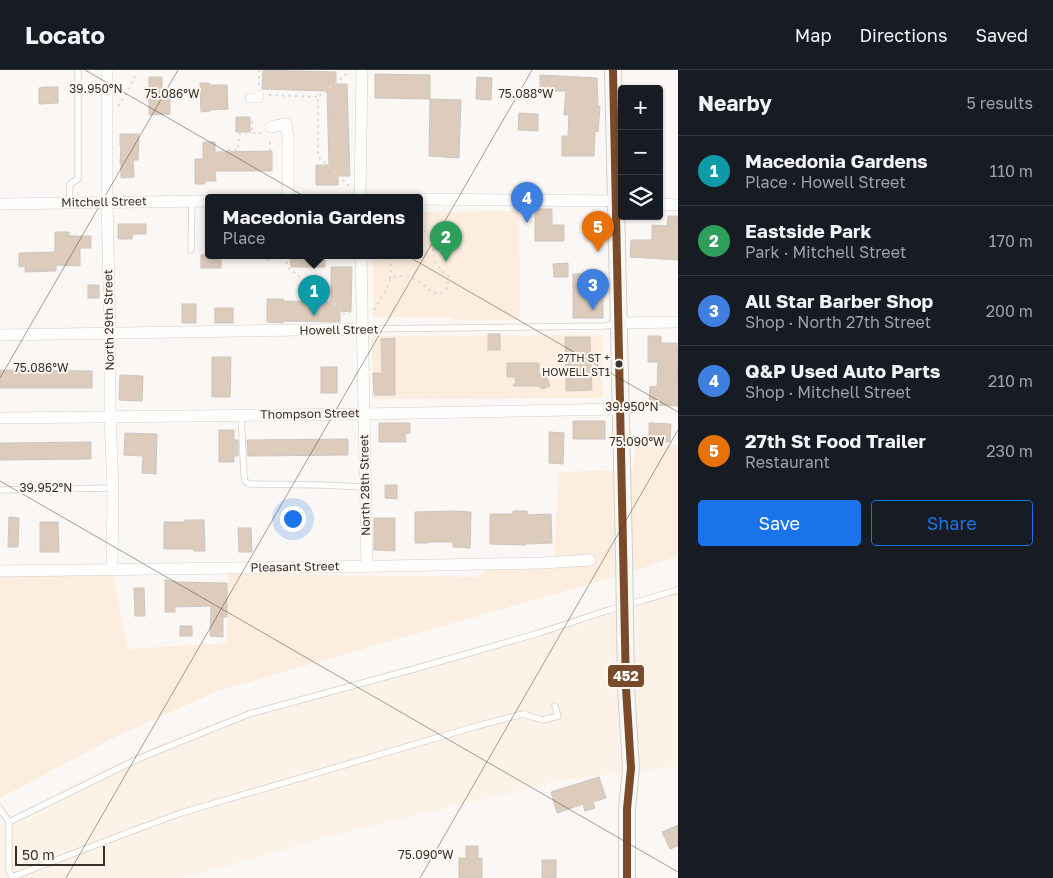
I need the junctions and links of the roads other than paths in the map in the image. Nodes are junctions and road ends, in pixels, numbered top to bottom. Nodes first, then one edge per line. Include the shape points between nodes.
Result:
1 (78, 70) edge
2 (107, 70) edge
3 (362, 70) edge
4 (614, 70) edge
5 (271, 127) dead end
6 (618, 175) edge
7 (288, 194) edge
8 (360, 194) edge
9 (423, 199) edge
10 (618, 200) edge
11 (192, 201) junction
12 (205, 201) edge
13 (107, 202) junction
14 (69, 203) junction
15 (0, 204) edge
16 (663, 204) edge
17 (678, 205) edge
18 (619, 220) edge
19 (191, 250) dead end
20 (360, 259) edge
21 (678, 310) edge
22 (676, 322) edge
23 (619, 323) junction
24 (362, 329) junction
25 (110, 333) junction
26 (0, 335) edge
27 (620, 409) junction
28 (364, 414) junction
29 (241, 415) junction
30 (110, 416) junction
31 (0, 418) edge
32 (365, 487) junction
33 (113, 488) junction
34 (0, 490) edge
35 (590, 560) dead end
36 (367, 566) junction
37 (112, 570) junction
38 (0, 571) edge
39 (678, 590) edge
40 (555, 706) dead end
41 (0, 809) edge
42 (9, 822) junction
43 (627, 878) edge

1 - 14 lane via 78,179 70,184
2 - 13 street, North 29th Street
3 - 8 street
4 - 6 main road
5 - 7 street via 286,124
9 - 10 street
11 - 12 street, Mitchell Street
11 - 13 street, Mitchell Street
11 - 19 lane
13 - 14 street, Mitchell Street
13 - 25 street, North 29th Street
14 - 15 street, Mitchell Street
16 - 17 street
18 - 23 main road
20 - 24 street, North 28th Street
21 - 22 street
22 - 23 street, Howell Street
23 - 24 lane, Howell Street via 605,326
23 - 27 main road
24 - 25 street, Howell Street
24 - 28 street, North 28th Street
25 - 26 street, Howell Street
25 - 30 street, North 29th Street
27 - 28 street, Thompson Street
27 - 43 main road, bridge via 630,768
28 - 29 street, Thompson Street
28 - 32 street, North 28th Street
29 - 30 street, Thompson Street
29 - 32 lane via 244,475 249,484
30 - 31 street, Thompson Street
30 - 33 street, North 29th Street
32 - 36 street, North 28th Street
33 - 34 lane
33 - 37 street, North 29th Street
35 - 36 street, Pleasant Street
36 - 37 street, Pleasant Street
37 - 38 street, Pleasant Street
39 - 42 lane via 539,633 249,714 140,758
40 - 42 lane via 558,716 542,720 523,714 181,813 12,877 9,871
41 - 42 lane

